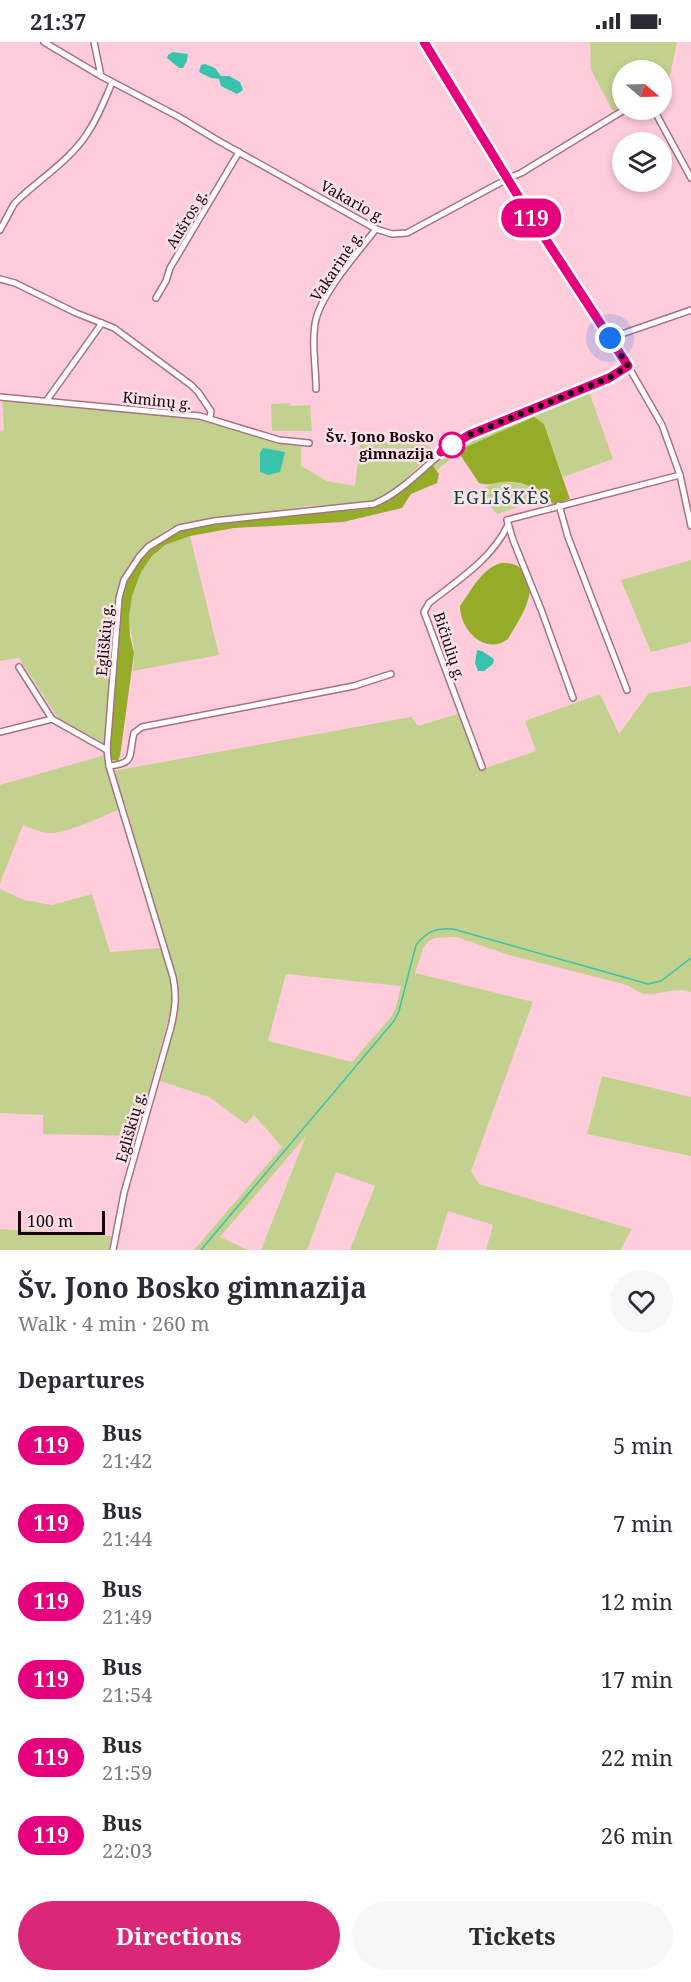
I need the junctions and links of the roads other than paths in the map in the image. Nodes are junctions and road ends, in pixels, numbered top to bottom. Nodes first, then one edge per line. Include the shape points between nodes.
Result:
1 (44, 42) edge
2 (94, 42) edge
3 (424, 42) edge
4 (101, 76) junction
5 (112, 83) junction
6 (612, 117) edge
7 (659, 120) edge
8 (238, 152) junction
9 (507, 178) junction
10 (691, 178) edge
11 (376, 229) junction
12 (0, 230) edge
13 (0, 279) edge
14 (156, 298) dead end
15 (691, 310) edge
16 (102, 323) junction
17 (610, 338) junction
18 (628, 366) junction
19 (316, 389) dead end
20 (0, 397) edge
21 (47, 400) junction
22 (210, 417) junction
23 (309, 443) dead end
24 (680, 475) junction
25 (559, 505) junction
26 (507, 523) junction
27 (691, 525) edge
28 (19, 667) dead end
29 (391, 674) dead end
30 (627, 690) dead end
31 (573, 698) dead end
32 (52, 719) junction
33 (0, 732) edge
34 (107, 750) junction
35 (109, 766) junction
36 (482, 767) dead end
37 (113, 1250) edge

1 - 4 street, Vakario g.
2 - 4 street
3 - 9 street
4 - 5 street, Vakario g.
5 - 8 street, Vakario g.
5 - 12 street via 84,138 14,204
6 - 9 street, Vakario g.
7 - 10 street
8 - 11 street, Vakario g.
8 - 14 street, Aušros g.
9 - 11 street, Vakario g. via 407,233
9 - 17 street
11 - 19 street, Vakarinė g. via 330,291 317,317
13 - 16 street
15 - 17 street
16 - 21 street
16 - 22 street via 191,385 211,411
17 - 18 street
18 - 24 street via 662,425
18 - 34 street, Egliškių g. via 609,378 460,439 391,495 374,504 209,522 179,528 148,547 124,580 119,598
20 - 21 street, Kiminų g.
21 - 22 street, Kiminų g.
22 - 23 street, Kiminų g. via 279,440
24 - 25 street
24 - 27 street
25 - 26 street
25 - 30 street
26 - 31 street
26 - 36 street, Bičiulių g. via 500,541 487,557 429,603 424,612
28 - 32 street
29 - 35 street via 354,686 142,727 134,733 126,763
32 - 33 street
32 - 34 street
34 - 35 street, Egliškių g.
35 - 37 street, Egliškių g. via 176,990 171,1027 124,1193

